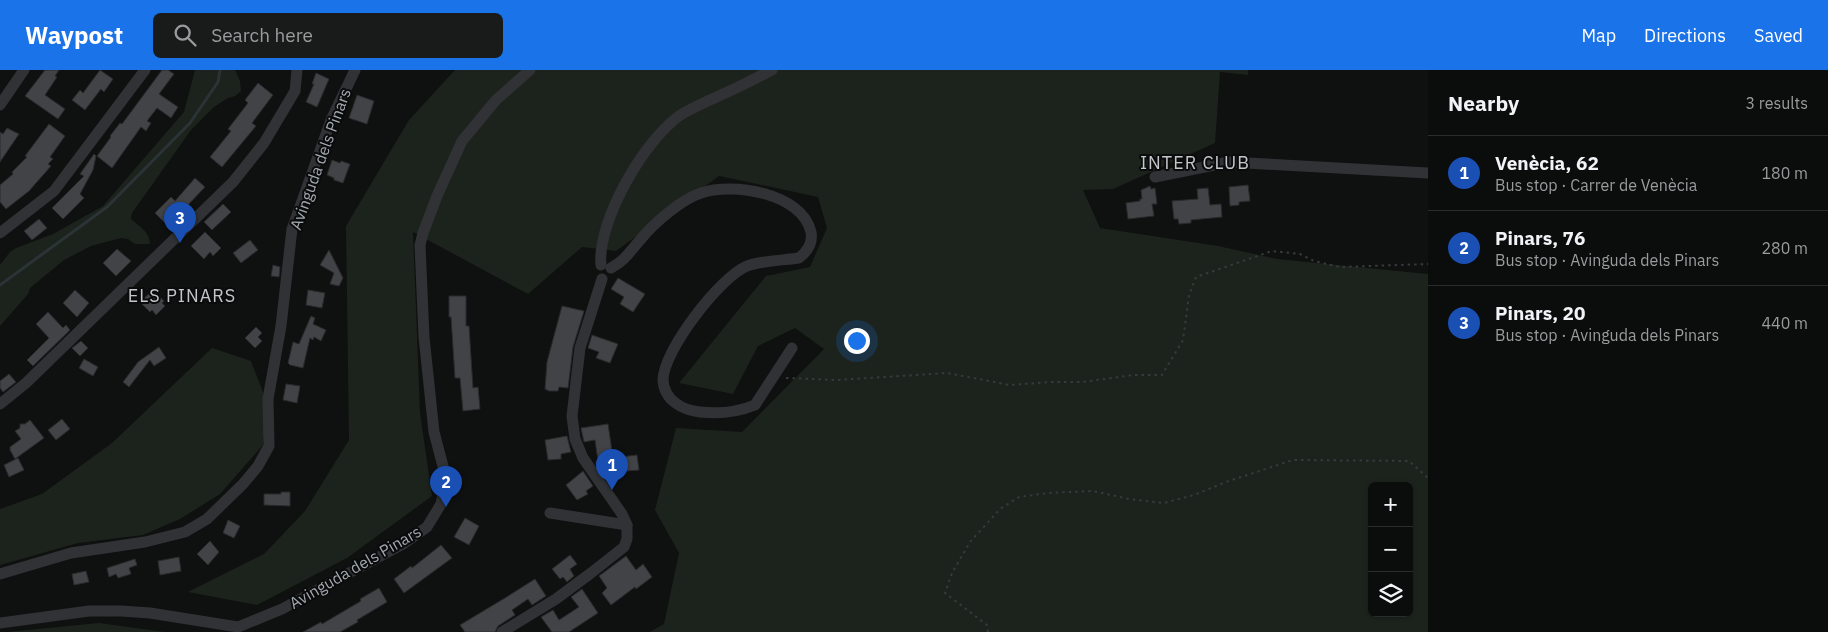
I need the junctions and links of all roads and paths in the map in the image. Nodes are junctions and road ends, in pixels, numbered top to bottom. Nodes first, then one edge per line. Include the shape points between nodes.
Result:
1 (24, 70) edge
2 (145, 70) edge
3 (297, 70) edge
4 (354, 70) edge
5 (530, 70) edge
6 (772, 70) edge
7 (0, 105) edge
8 (1428, 173) edge
9 (1155, 177) dead end
10 (0, 233) edge
11 (1428, 264) edge
12 (606, 266) junction
13 (792, 348) dead end
14 (773, 377) junction
15 (0, 404) edge
16 (1428, 478) edge
17 (550, 513) dead end
18 (627, 525) junction
19 (0, 574) edge
20 (0, 623) edge
21 (237, 630) edge
22 (502, 632) edge
23 (988, 632) edge

1 - 7 street
2 - 10 street via 54,191
3 - 15 street via 295,91 264,143 233,182 26,383
4 - 19 street, Avinguda dels Pinars via 331,120 292,229 281,326 268,399 269,446 258,466 207,519 185,532 137,544 71,553
5 - 21 street, Avinguda dels Pinars via 496,100 462,141 437,196 420,245 424,338 434,432 445,474 438,512 427,527 403,544
6 - 12 street via 681,115 657,138 630,174 615,205 600,252
8 - 9 street via 1229,162
11 - 14 path via 1340,267 1300,254 1272,251 1196,278 1189,295 1183,340 1162,375 1010,385 947,373 837,380
12 - 14 street via 626,258 663,217 699,194 715,189 744,189 789,204 810,227 811,240 806,252 800,258 748,266 723,284 700,309 678,342 663,378 667,393 677,406 692,411 734,412 755,405
12 - 18 street via 596,271 602,279 580,348 572,416 575,439 583,458
13 - 14 street
16 - 23 path via 1409,461 1293,460 1164,503 1093,491 1019,498 1000,509 970,542 952,573 945,593 987,626
17 - 18 street
18 - 22 street via 624,547 556,599
20 - 21 street, Avinguda dels Pinars via 89,611 121,611 150,613

